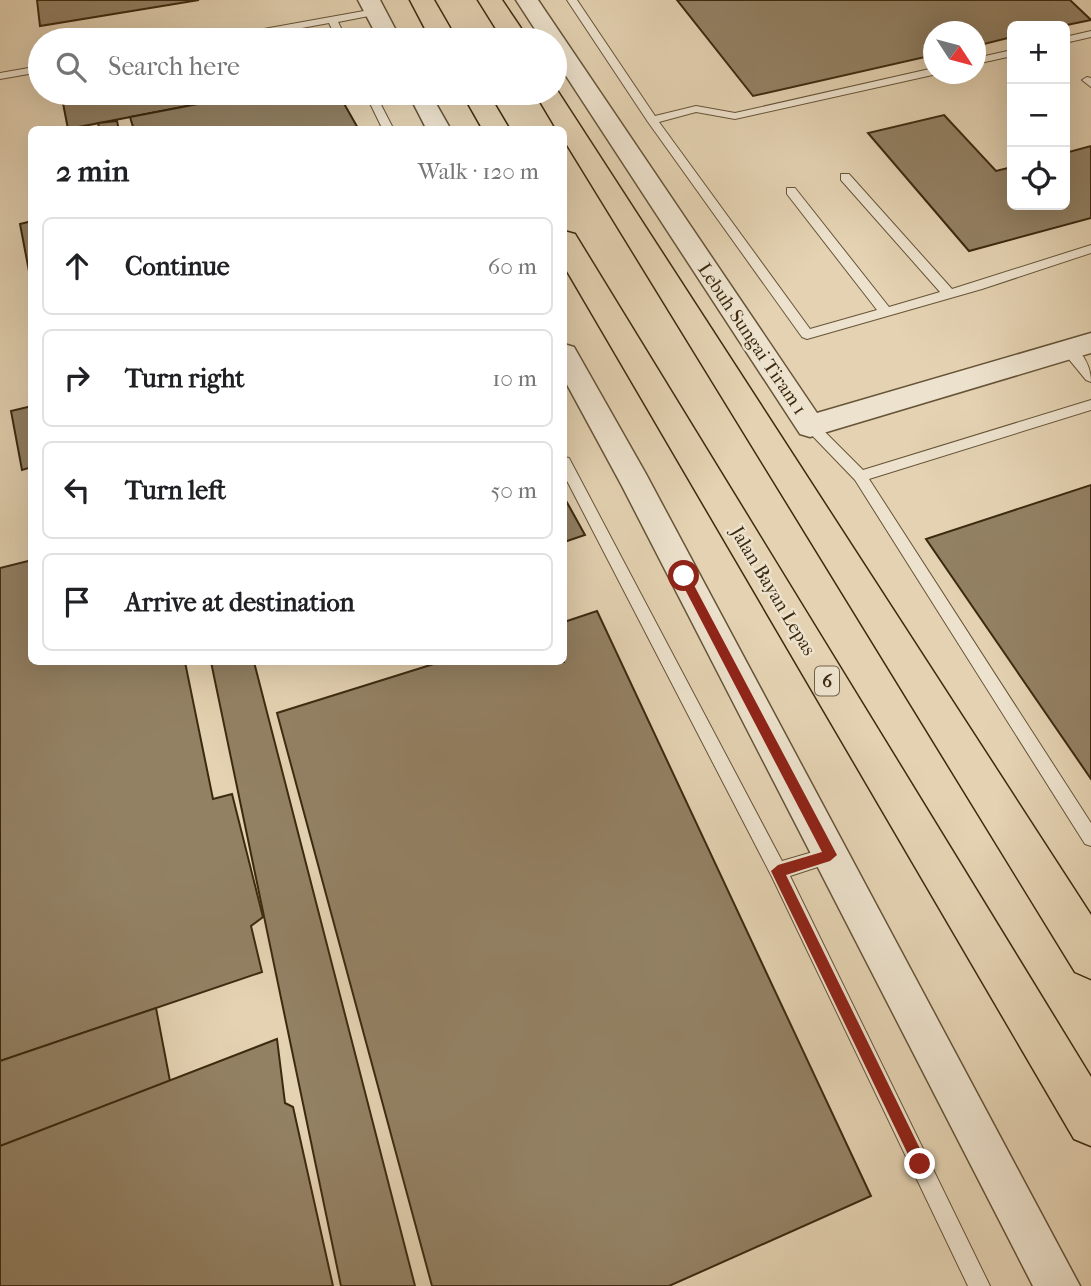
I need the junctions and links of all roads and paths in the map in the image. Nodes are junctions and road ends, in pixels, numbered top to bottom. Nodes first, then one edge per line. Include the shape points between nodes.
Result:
1 (422, 0) edge
2 (527, 0) edge
3 (572, 0) edge
4 (461, 1) edge
5 (372, 6) edge
6 (496, 8) edge
7 (332, 20) junction
8 (287, 28) edge
9 (336, 28) edge
10 (384, 28) edge
11 (436, 28) edge
12 (440, 28) edge
13 (508, 28) edge
14 (545, 28) edge
15 (1091, 34) edge
16 (1070, 39) edge
17 (1007, 53) edge
18 (986, 58) edge
19 (567, 61) edge
20 (28, 71) edge
21 (923, 73) edge
22 (0, 76) edge
23 (376, 105) edge
24 (425, 105) edge
25 (482, 105) edge
26 (556, 105) edge
27 (652, 120) junction
28 (387, 126) edge
29 (437, 126) edge
30 (495, 126) edge
31 (845, 177) dead end
32 (791, 191) dead end
33 (567, 246) edge
34 (1091, 250) edge
35 (949, 294) junction
36 (886, 312) junction
37 (1080, 346) edge
38 (567, 359) edge
39 (1091, 377) edge
40 (1091, 405) edge
41 (810, 426) junction
42 (567, 468) edge
43 (860, 475) junction
44 (1091, 838) edge
45 (830, 855) junction
46 (778, 871) junction
47 (1091, 956) edge
48 (1091, 1122) edge
49 (979, 1286) edge
50 (1056, 1286) edge

1 - 11 highway
2 - 14 street, Lebuh Sungai Tiram 1
3 - 27 lane
4 - 6 highway
4 - 12 highway via 441,10
5 - 7 lane
5 - 10 street
6 - 13 highway
7 - 8 lane
7 - 9 lane
15 - 16 lane
17 - 18 lane
19 - 41 street, Lebuh Sungai Tiram 1
20 - 22 lane
21 - 27 lane via 735,116 696,109
23 - 28 lane
24 - 29 street
25 - 30 highway
26 - 47 highway
27 - 36 lane via 807,334
31 - 35 lane
32 - 36 lane
33 - 48 highway, Jalan Bayan Lepas / 6
34 - 35 lane
35 - 36 lane
37 - 39 lane
37 - 41 street, Lebuh Sungai Tiram 1
38 - 45 street
40 - 43 lane
41 - 43 lane
42 - 46 lane
43 - 44 lane
45 - 46 lane
45 - 50 street
46 - 49 lane

